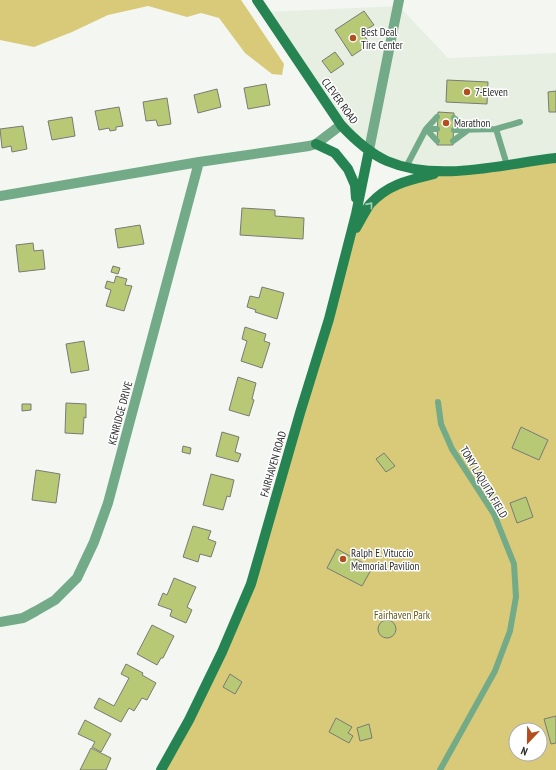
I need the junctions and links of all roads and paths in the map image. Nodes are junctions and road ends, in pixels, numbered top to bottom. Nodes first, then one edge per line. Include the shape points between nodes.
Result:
1 (257, 0) edge
2 (399, 0) edge
3 (438, 117) dead end
4 (454, 118) dead end
5 (520, 122) dead end
6 (341, 125) junction
7 (426, 129) junction
8 (437, 129) dead end
9 (496, 129) junction
10 (454, 130) dead end
11 (468, 130) junction
12 (437, 141) dead end
13 (453, 141) dead end
14 (316, 144) junction
15 (369, 150) junction
16 (556, 158) edge
17 (199, 162) junction
18 (507, 165) junction
19 (406, 167) junction
20 (450, 171) junction
21 (0, 196) edge
22 (356, 214) junction
23 (350, 238) junction
24 (438, 402) dead end
25 (0, 622) edge
26 (161, 770) edge
27 (440, 770) edge

1 - 6 street, CLEVER ROAD
2 - 15 street
3 - 7 lane
4 - 11 lane
5 - 9 lane
6 - 14 street
6 - 15 street, CLEVER ROAD
7 - 8 lane
7 - 12 lane
7 - 19 lane
9 - 11 lane
9 - 18 lane
10 - 11 lane
11 - 13 lane
14 - 17 street
14 - 22 street via 335,153 348,169 355,185
15 - 19 street, CLEVER ROAD
15 - 22 street, FAIRHAVEN ROAD
16 - 18 street, CLEVER ROAD
17 - 21 street
17 - 25 street, KENRIDGE DRIVE via 110,495 94,542 77,578 56,600 23,618
18 - 20 street, CLEVER ROAD
19 - 20 street, CLEVER ROAD via 424,171
23 -> 20 street via 370,205 388,188
22 - 23 street, FAIRHAVEN ROAD
23 - 26 street, FAIRHAVEN ROAD via 251,584 222,652
24 - 27 lane, TONY LAQUITA FIELD via 441,424 452,449 494,514 514,564 516,597 510,632 495,671

